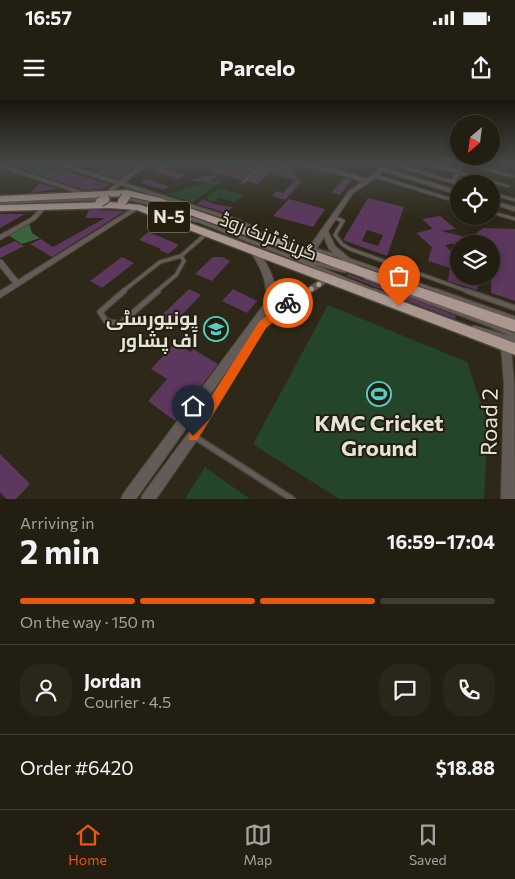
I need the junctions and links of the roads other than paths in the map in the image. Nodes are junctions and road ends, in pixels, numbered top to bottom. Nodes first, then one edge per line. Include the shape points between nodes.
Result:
1 (60, 183) edge
2 (100, 183) edge
3 (134, 183) edge
4 (136, 183) edge
5 (363, 183) edge
6 (396, 183) edge
7 (431, 183) edge
8 (496, 183) edge
9 (508, 186) dead end
10 (450, 190) edge
11 (127, 194) junction
12 (103, 195) junction
13 (500, 196) edge
14 (450, 199) edge
15 (515, 200) edge
16 (1, 202) edge
17 (500, 205) edge
18 (48, 206) junction
19 (138, 206) junction
20 (515, 209) edge
21 (500, 215) edge
22 (333, 217) junction
23 (515, 219) edge
24 (324, 230) junction
25 (207, 232) junction
26 (252, 234) junction
27 (0, 238) edge
28 (308, 250) junction
29 (254, 251) junction
30 (181, 256) junction
31 (291, 257) junction
32 (342, 257) junction
33 (0, 262) edge
34 (359, 271) junction
35 (328, 279) junction
36 (17, 283) junction
37 (0, 295) edge
38 (515, 308) edge
39 (515, 319) edge
40 (515, 326) edge
41 (246, 342) junction
42 (513, 343) edge
43 (193, 436) junction
44 (128, 499) edge
45 (148, 499) edge
46 (292, 499) edge
47 (508, 499) edge

1 - 12 street
2 - 11 street
3 - 11 street
4 - 11 street
5 - 22 street via 351,192
6 - 14 lane
7 - 10 street
8 - 9 street
11 - 12 highway, گرینڈ ٹرنک روڈ / N-5
11 - 12 street
11 - 18 highway, گرینڈ ٹرنک روڈ / N-5
11 - 19 highway, گرینڈ ٹرنک روڈ / N-5
11 - 26 highway, گرینڈ ٹرنک روڈ / N-5 via 157,200
11 - 26 street via 235,220 248,226
11 - 31 lane
12 - 16 highway, گرینڈ ٹرنک روڈ / N-5
12 - 16 highway
12 - 18 highway
13 - 15 lane
16 - 18 highway, گرینڈ ٹرنک روڈ / N-5
17 - 20 street
18 - 27 street
19 - 25 highway, گرینڈ ٹرنک روڈ / N-5
19 - 36 street
21 - 23 lane
22 - 24 street
22 - 38 lane via 342,221 336,238 350,248
24 - 28 street
24 - 32 street via 332,247
25 - 29 highway, گرینڈ ٹرنک روڈ / N-5
25 - 30 lane
26 - 28 highway, گرینڈ ٹرنک روڈ / N-5
28 - 32 lane
28 - 34 highway, گرینڈ ٹرنک روڈ / N-5
29 - 35 highway, گرینڈ ٹرنک روڈ / N-5
29 - 41 street via 269,275 272,293 269,304
30 - 30 lane via 184,261 176,274 120,324 106,321 100,312 154,266
31 - 42 lane
31 - 42 lane via 346,271 492,325
32 - 34 street
32 - 39 lane
33 - 36 street
34 - 40 highway, گرینڈ ٹرنک روڈ / N-5
35 - 41 street via 283,307
35 - 42 highway, گرینڈ ٹرنک روڈ / N-5
36 - 37 street
41 - 43 street
41 - 44 street
42 - 47 street, Road 2 via 509,383
43 - 45 street
43 - 46 lane

